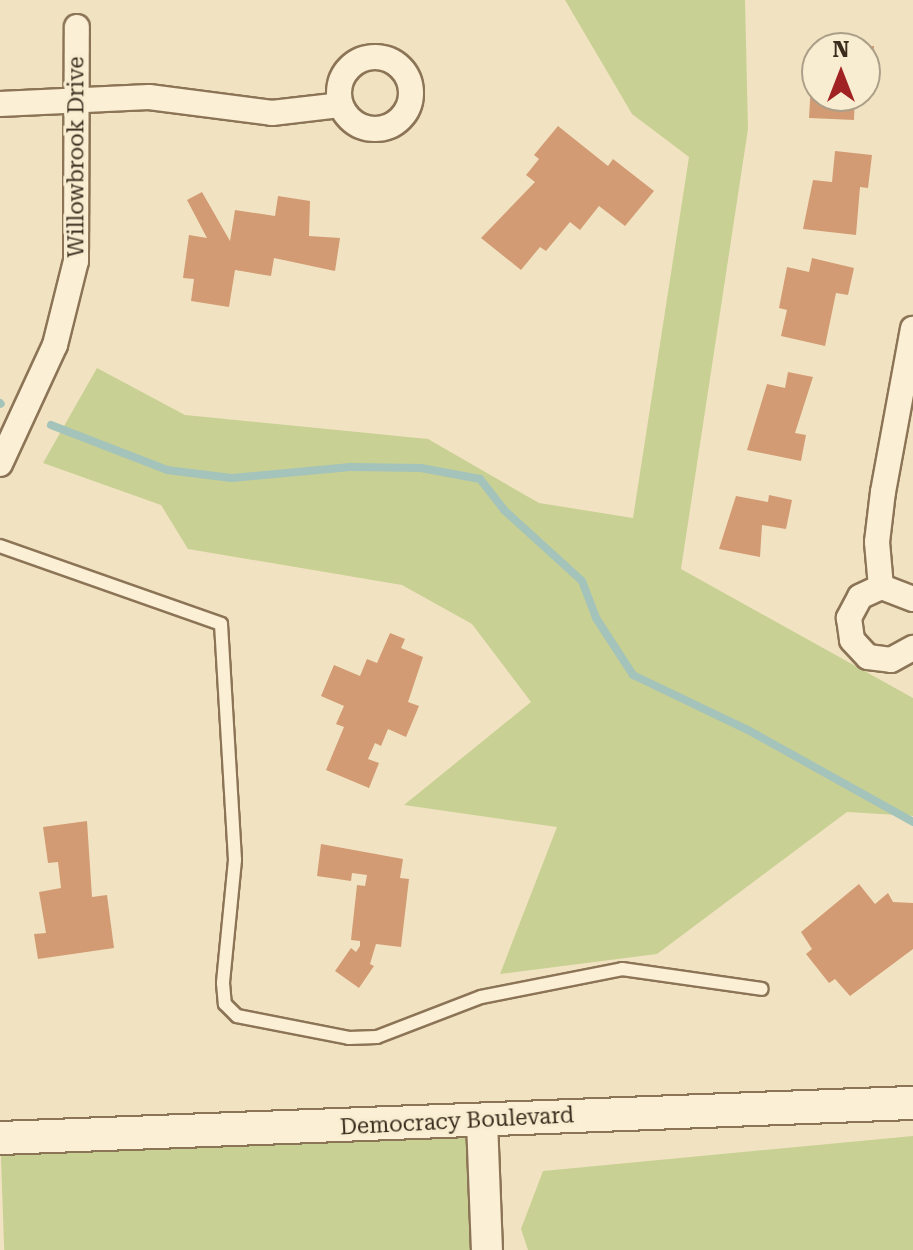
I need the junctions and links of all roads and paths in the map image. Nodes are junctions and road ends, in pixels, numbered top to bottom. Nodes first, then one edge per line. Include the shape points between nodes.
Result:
1 (77, 27) dead end
2 (76, 100) junction
3 (0, 104) edge
4 (340, 105) dead end
5 (913, 329) edge
6 (0, 464) edge
7 (0, 546) edge
8 (881, 587) junction
9 (913, 599) edge
10 (913, 648) edge
11 (762, 989) dead end
12 (913, 1103) edge
13 (482, 1121) junction
14 (0, 1138) edge
15 (487, 1250) edge

1 - 2 street, Willowbrook Drive
2 - 3 street
2 - 4 street via 149,97 272,113
2 - 6 street, Willowbrook Drive via 76,261 68,305
5 - 8 street via 882,505
7 - 11 lane via 221,624 235,860 223,983 225,1004 237,1016 349,1038 377,1037 481,997 622,969
8 - 9 street
8 - 10 street via 853,607 852,640 879,660 902,657
12 - 13 main road, Democracy Boulevard via 764,1105
13 - 14 main road, Democracy Boulevard
13 - 15 street

